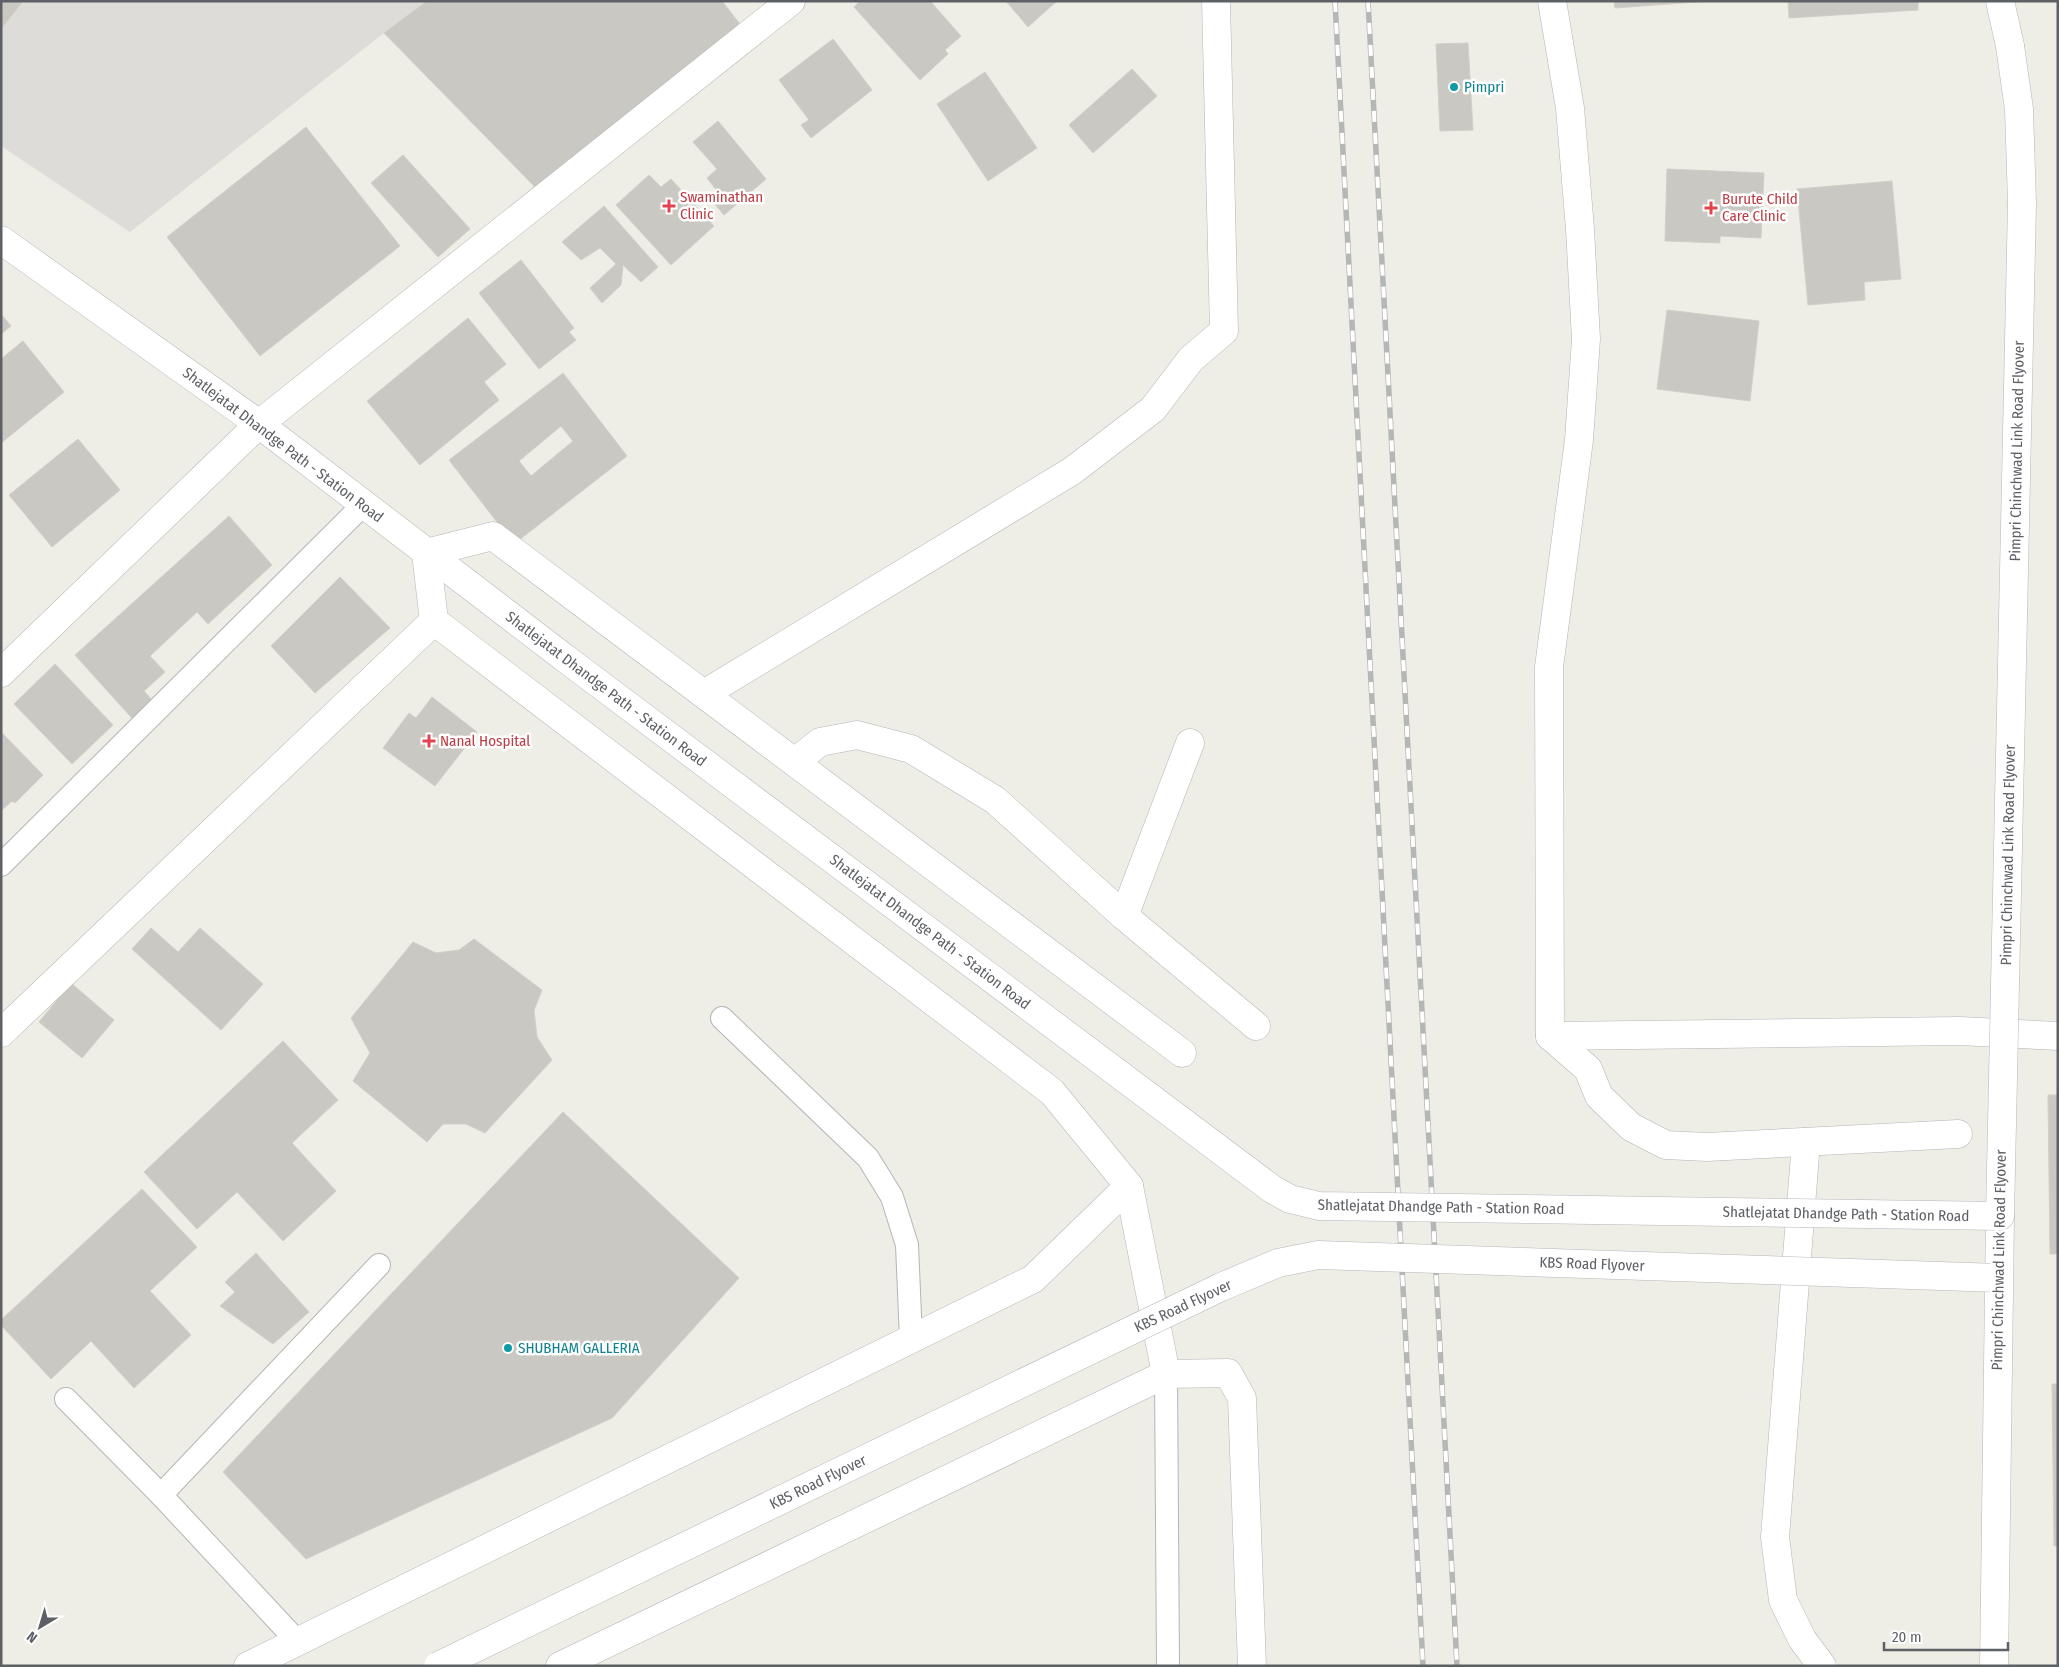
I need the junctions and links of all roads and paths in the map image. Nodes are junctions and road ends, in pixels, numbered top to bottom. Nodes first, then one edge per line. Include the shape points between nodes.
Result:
1 (791, 1) edge
2 (1216, 1) edge
3 (1552, 1) edge
4 (2000, 1) edge
5 (1, 240) edge
6 (259, 424) junction
7 (363, 505) junction
8 (426, 553) junction
9 (434, 621) junction
10 (1, 673) edge
11 (704, 694) junction
12 (1190, 743) dead end
13 (794, 762) junction
14 (1, 865) edge
15 (1124, 916) junction
16 (722, 1018) dead end
17 (1256, 1026) dead end
18 (1, 1033) edge
19 (1550, 1036) junction
20 (2058, 1036) edge
21 (1182, 1053) dead end
22 (1958, 1134) dead end
23 (1806, 1142) junction
24 (1129, 1186) junction
25 (2000, 1216) junction
26 (379, 1266) dead end
27 (1999, 1278) junction
28 (911, 1339) junction
29 (1166, 1374) junction
30 (66, 1399) dead end
31 (161, 1496) junction
32 (297, 1642) junction
33 (248, 1666) edge
34 (438, 1666) edge
35 (560, 1666) edge
36 (1168, 1666) edge
37 (1252, 1666) edge
38 (1822, 1666) edge
39 (1994, 1666) edge

1 - 6 street
2 - 11 street via 1224,331 1191,359 1153,409 1072,471
3 - 19 street via 1570,108 1586,339 1579,440 1549,667
4 - 25 street, Pimpri Chinchwad Link Road Flyover, bridge via 2019,109 2022,203
5 - 6 street, Shatlejatat Dhandge Path - Station Road
6 - 7 street, Shatlejatat Dhandge Path - Station Road
6 - 10 street
7 - 8 street, Shatlejatat Dhandge Path - Station Road
7 - 14 lane
8 - 9 street
8 - 11 street via 493,536
8 - 25 street, Shatlejatat Dhandge Path - Station Road, bridge via 1272,1189 1290,1199 1319,1206
9 - 18 street
9 - 24 street via 1052,1092
11 - 13 street
12 - 15 street
13 - 15 street via 820,742 857,735 911,749 995,800
13 - 21 street
15 - 17 street
16 - 28 lane via 868,1158 892,1197 907,1245
19 - 20 street via 1960,1030
19 - 23 street via 1588,1069 1600,1096 1631,1127 1666,1145 1708,1147
22 - 23 street
23 - 38 street via 1775,1537 1783,1600 1802,1639
24 - 28 street via 1033,1279
24 - 29 street
25 - 27 street, Pimpri Chinchwad Link Road Flyover
26 - 31 lane
27 - 34 street, KBS Road Flyover, bridge via 1318,1255 1278,1263 1221,1287
27 - 39 street, Pimpri Chinchwad Link Road Flyover
28 - 32 street
29 - 35 street
29 - 36 lane
29 - 37 street via 1228,1373 1242,1398
30 - 31 lane
31 - 32 lane
32 - 33 street

